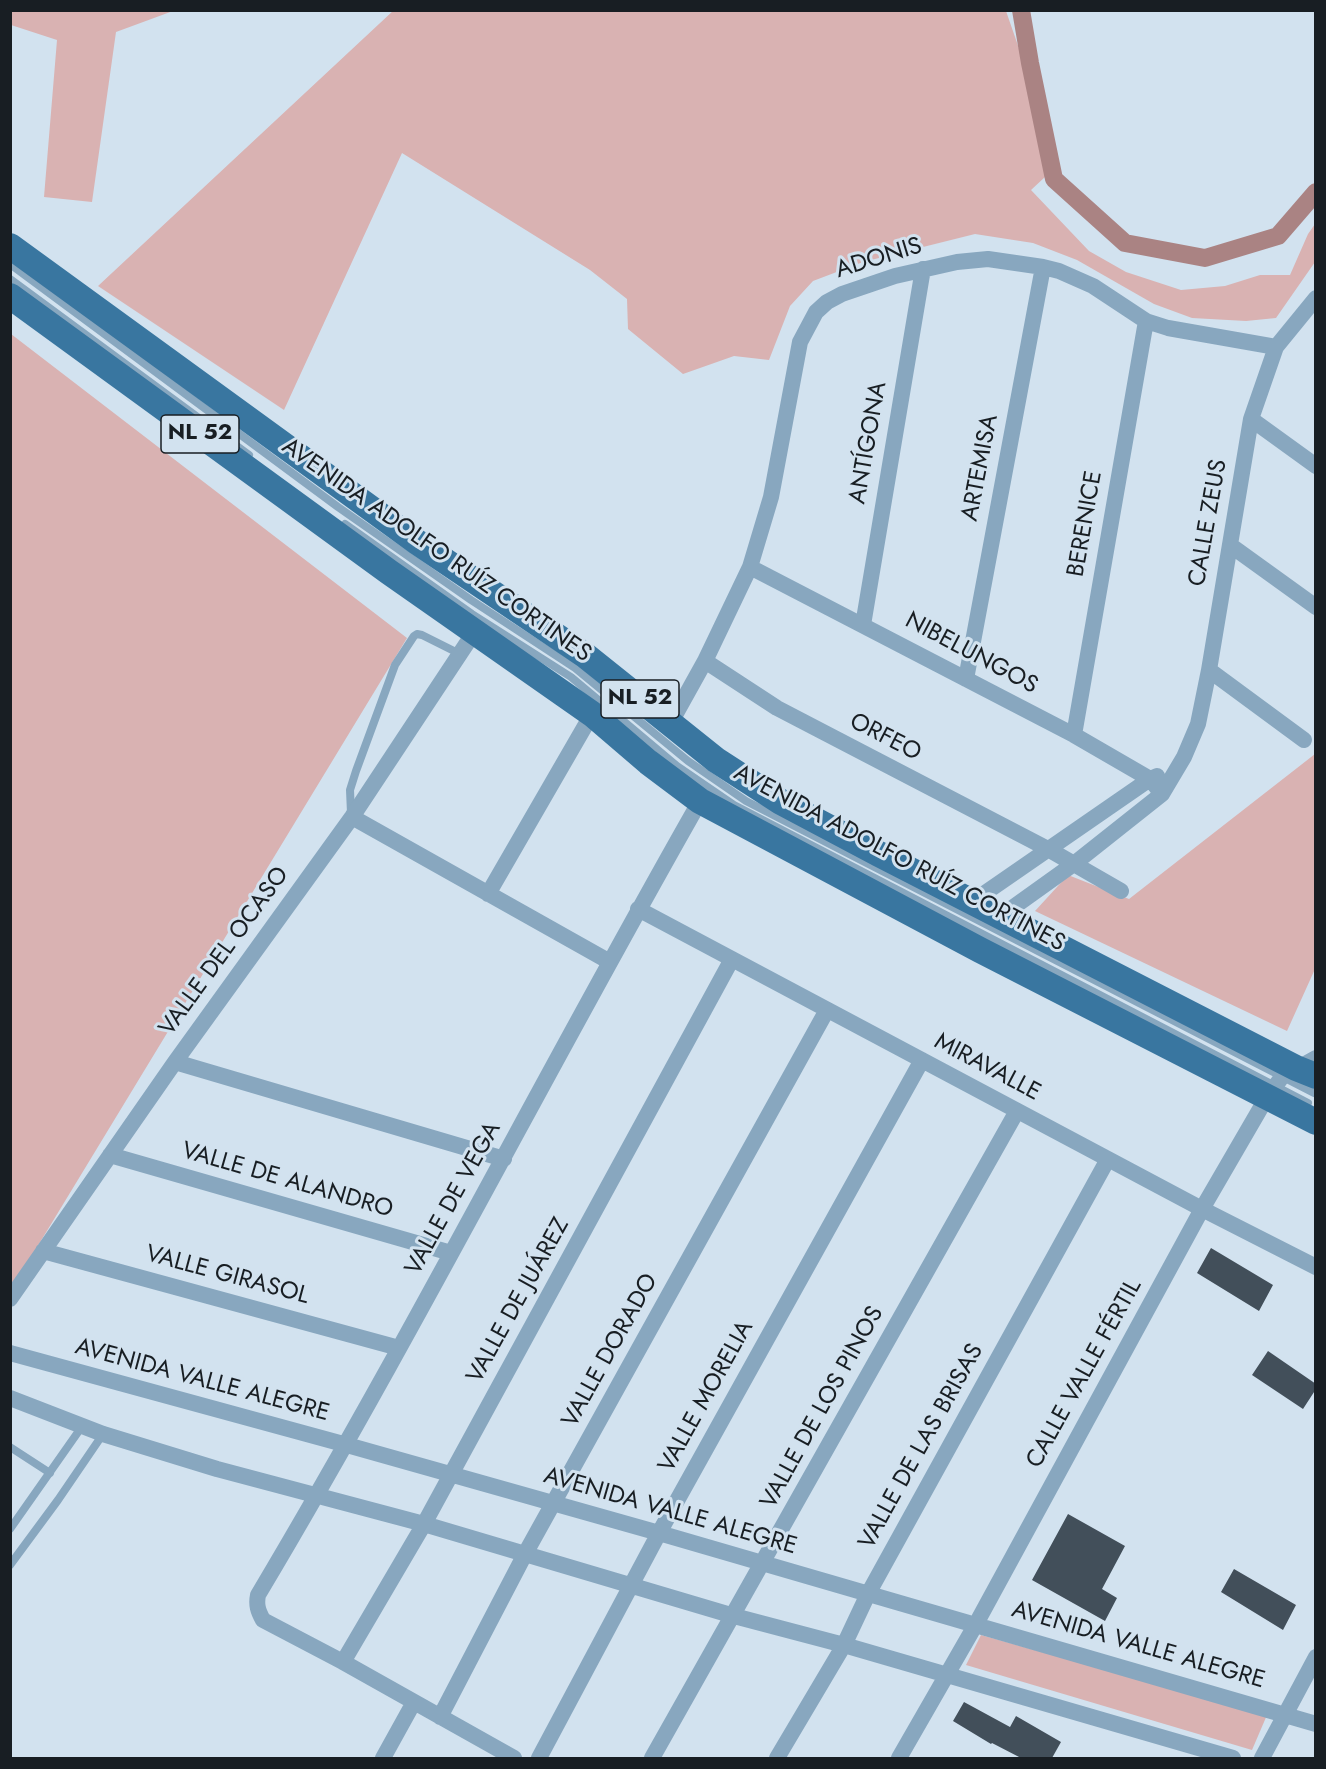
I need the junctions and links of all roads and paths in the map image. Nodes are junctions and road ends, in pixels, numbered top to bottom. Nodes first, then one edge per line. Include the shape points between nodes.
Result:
1 (10, 246) edge
2 (10, 264) edge
3 (1043, 267) junction
4 (923, 269) junction
5 (10, 279) edge
6 (10, 296) edge
7 (1316, 298) edge
8 (1310, 318) edge
9 (1146, 321) junction
10 (1276, 346) junction
11 (1251, 419) junction
12 (256, 460) dead end
13 (1316, 466) edge
14 (341, 522) dead end
15 (1230, 545) junction
16 (750, 567) junction
17 (1316, 607) edge
18 (863, 625) junction
19 (476, 631) junction
20 (460, 654) junction
21 (705, 661) junction
22 (1209, 670) junction
23 (966, 679) junction
24 (592, 714) junction
25 (670, 724) junction
26 (1074, 735) junction
27 (1304, 740) dead end
28 (1178, 768) junction
29 (1150, 779) junction
30 (1162, 794) junction
31 (700, 801) junction
32 (352, 817) junction
33 (1048, 849) junction
34 (1075, 863) junction
35 (1121, 891) dead end
36 (488, 894) junction
37 (972, 902) junction
38 (638, 909) junction
39 (1000, 916) junction
40 (732, 959) junction
41 (610, 962) junction
42 (827, 1010) junction
43 (922, 1060) junction
44 (175, 1062) junction
45 (1295, 1079) edge
46 (1017, 1111) junction
47 (1312, 1113) edge
48 (110, 1155) junction
49 (504, 1159) junction
50 (1108, 1159) junction
51 (1202, 1209) junction
52 (43, 1251) junction
53 (451, 1253) junction
54 (1316, 1267) edge
55 (10, 1299) edge
56 (399, 1348) junction
57 (10, 1353) edge
58 (10, 1398) edge
59 (83, 1425) junction
60 (103, 1434) junction
61 (347, 1445) junction
62 (10, 1447) edge
63 (50, 1473) junction
64 (451, 1475) junction
65 (317, 1496) junction
66 (553, 1504) junction
67 (424, 1524) junction
68 (10, 1529) edge
69 (659, 1533) junction
70 (525, 1554) junction
71 (763, 1564) junction
72 (10, 1565) edge
73 (632, 1586) junction
74 (868, 1594) junction
75 (734, 1616) junction
76 (976, 1624) junction
77 (844, 1645) junction
78 (1316, 1657) edge
79 (344, 1662) junction
80 (947, 1676) junction
81 (414, 1702) junction
82 (1285, 1714) junction
83 (440, 1717) junction
84 (1316, 1724) edge
85 (383, 1758) edge
86 (514, 1758) edge
87 (539, 1758) edge
88 (652, 1758) edge
89 (777, 1758) edge
90 (899, 1758) edge
91 (1233, 1758) edge
92 (1262, 1758) edge

1 - 25 main road, AVENIDA ADOLFO RUÍZ CORTINES / NL 52 via 417,542 586,656
2 - 45 lane via 338,507 575,668 688,761 746,801
3 - 4 street, ADONIS via 988,260
3 - 9 street, ADONIS via 1093,286
3 - 23 street, ARTEMISA
4 - 16 street, ADONIS via 842,294 816,312 807,327 800,342 771,497
4 - 18 street, ANTÍGONA
5 - 12 lane
6 - 19 main road, AVENIDA ADOLFO RUÍZ CORTINES / NL 52
7 - 8 street, CALLE ZEUS
8 - 10 street, CALLE ZEUS
9 - 10 street, ADONIS
9 - 26 street, BERENICE
10 - 11 street, CALLE ZEUS
11 - 13 street
11 - 15 street, CALLE ZEUS
14 - 45 lane via 472,614 571,676 677,766 734,805
15 - 17 street
15 - 22 street, CALLE ZEUS
16 - 18 street, NIBELUNGOS
16 - 21 street, ADONIS
18 - 23 street, NIBELUNGOS
19 - 20 street, VALLE DEL OCASO
19 - 24 main road, AVENIDA ADOLFO RUÍZ CORTINES / NL 52
20 - 32 street, VALLE DEL OCASO
20 - 32 lane via 422,635 414,636 395,665 356,771 350,790
21 - 25 street, ADONIS
21 - 33 street, ORFEO via 777,708
22 - 27 street
22 - 28 street, CALLE ZEUS via 1198,724
23 - 26 street, NIBELUNGOS
24 - 31 main road, AVENIDA ADOLFO RUÍZ CORTINES / NL 52
24 - 36 street
25 - 37 main road, AVENIDA ADOLFO RUÍZ CORTINES / NL 52 via 716,760 781,802
26 - 29 street, NIBELUNGOS
28 - 29 street
28 - 30 street, CALLE ZEUS
29 - 30 street, NIBELUNGOS
29 - 33 street
30 - 34 street, CALLE ZEUS
31 - 38 street, VALLE DE VEGA
31 - 45 main road, AVENIDA ADOLFO RUÍZ CORTINES / NL 52 via 980,950
32 - 36 street
32 - 44 street, VALLE DEL OCASO
33 - 34 street, ORFEO
33 - 37 street
34 - 35 street, ORFEO
34 - 39 street, CALLE ZEUS
36 - 41 street
37 - 39 main road, AVENIDA ADOLFO RUÍZ CORTINES / NL 52
38 - 40 street, MIRAVALLE
38 - 41 street, VALLE DE VEGA
39 - 45 main road, AVENIDA ADOLFO RUÍZ CORTINES / NL 52
40 - 42 street, MIRAVALLE
40 - 64 street, VALLE DE JUÁREZ
41 - 49 street, VALLE DE VEGA
42 - 43 street, MIRAVALLE
42 - 66 street, VALLE DORADO
43 - 46 street, MIRAVALLE
43 - 69 street, VALLE MORELIA
44 - 48 street, VALLE DEL OCASO
44 - 49 street
45 - 47 main road, AVENIDA ADOLFO RUÍZ CORTINES / NL 52
45 - 51 street, CALLE VALLE FÉRTIL
46 - 50 street, MIRAVALLE
46 - 71 street, VALLE DE LOS PINOS
48 - 52 street, VALLE DEL OCASO
48 - 53 street, VALLE DE ALANDRO
49 - 53 street, VALLE DE VEGA
50 - 51 street, MIRAVALLE
50 - 74 street, VALLE DE LAS BRISAS
51 - 54 street, MIRAVALLE
51 - 76 street, CALLE VALLE FÉRTIL
52 - 55 street, VALLE DEL OCASO
52 - 56 street, VALLE GIRASOL
53 - 56 street, VALLE DE VEGA
56 - 61 street, VALLE DE VEGA
57 - 61 street, AVENIDA VALLE ALEGRE
58 - 59 street
59 - 60 street
59 - 63 lane
60 - 65 street
60 - 72 lane
61 - 64 street, AVENIDA VALLE ALEGRE
61 - 65 street, VALLE DE VEGA
62 - 63 lane
63 - 68 lane
64 - 66 street, AVENIDA VALLE ALEGRE
64 - 67 street, VALLE DE JUÁREZ
65 - 67 street
65 - 79 street, VALLE DE VEGA via 258,1595 258,1612 263,1620
66 - 69 street, AVENIDA VALLE ALEGRE
66 - 70 street, VALLE DORADO
67 - 70 street
67 - 79 street, VALLE DE JUÁREZ
69 - 71 street, AVENIDA VALLE ALEGRE
69 - 73 street, VALLE MORELIA
70 - 73 street
70 - 83 street, VALLE DORADO
71 - 74 street, AVENIDA VALLE ALEGRE
71 - 75 street, VALLE DE LOS PINOS
73 - 75 street
73 - 87 street, VALLE MORELIA
74 - 76 street, AVENIDA VALLE ALEGRE
74 - 77 street, VALLE DE LAS BRISAS
75 - 77 street
75 - 88 street, VALLE DE LOS PINOS
76 - 80 street, CALLE VALLE FÉRTIL
76 - 82 street, AVENIDA VALLE ALEGRE
77 - 80 street
77 - 89 street, VALLE DE LAS BRISAS
78 - 82 street
79 - 81 street
80 - 90 street, CALLE VALLE FÉRTIL
80 - 91 street
81 - 83 street
81 - 85 street
82 - 84 street, AVENIDA VALLE ALEGRE
82 - 92 street
83 - 86 street

